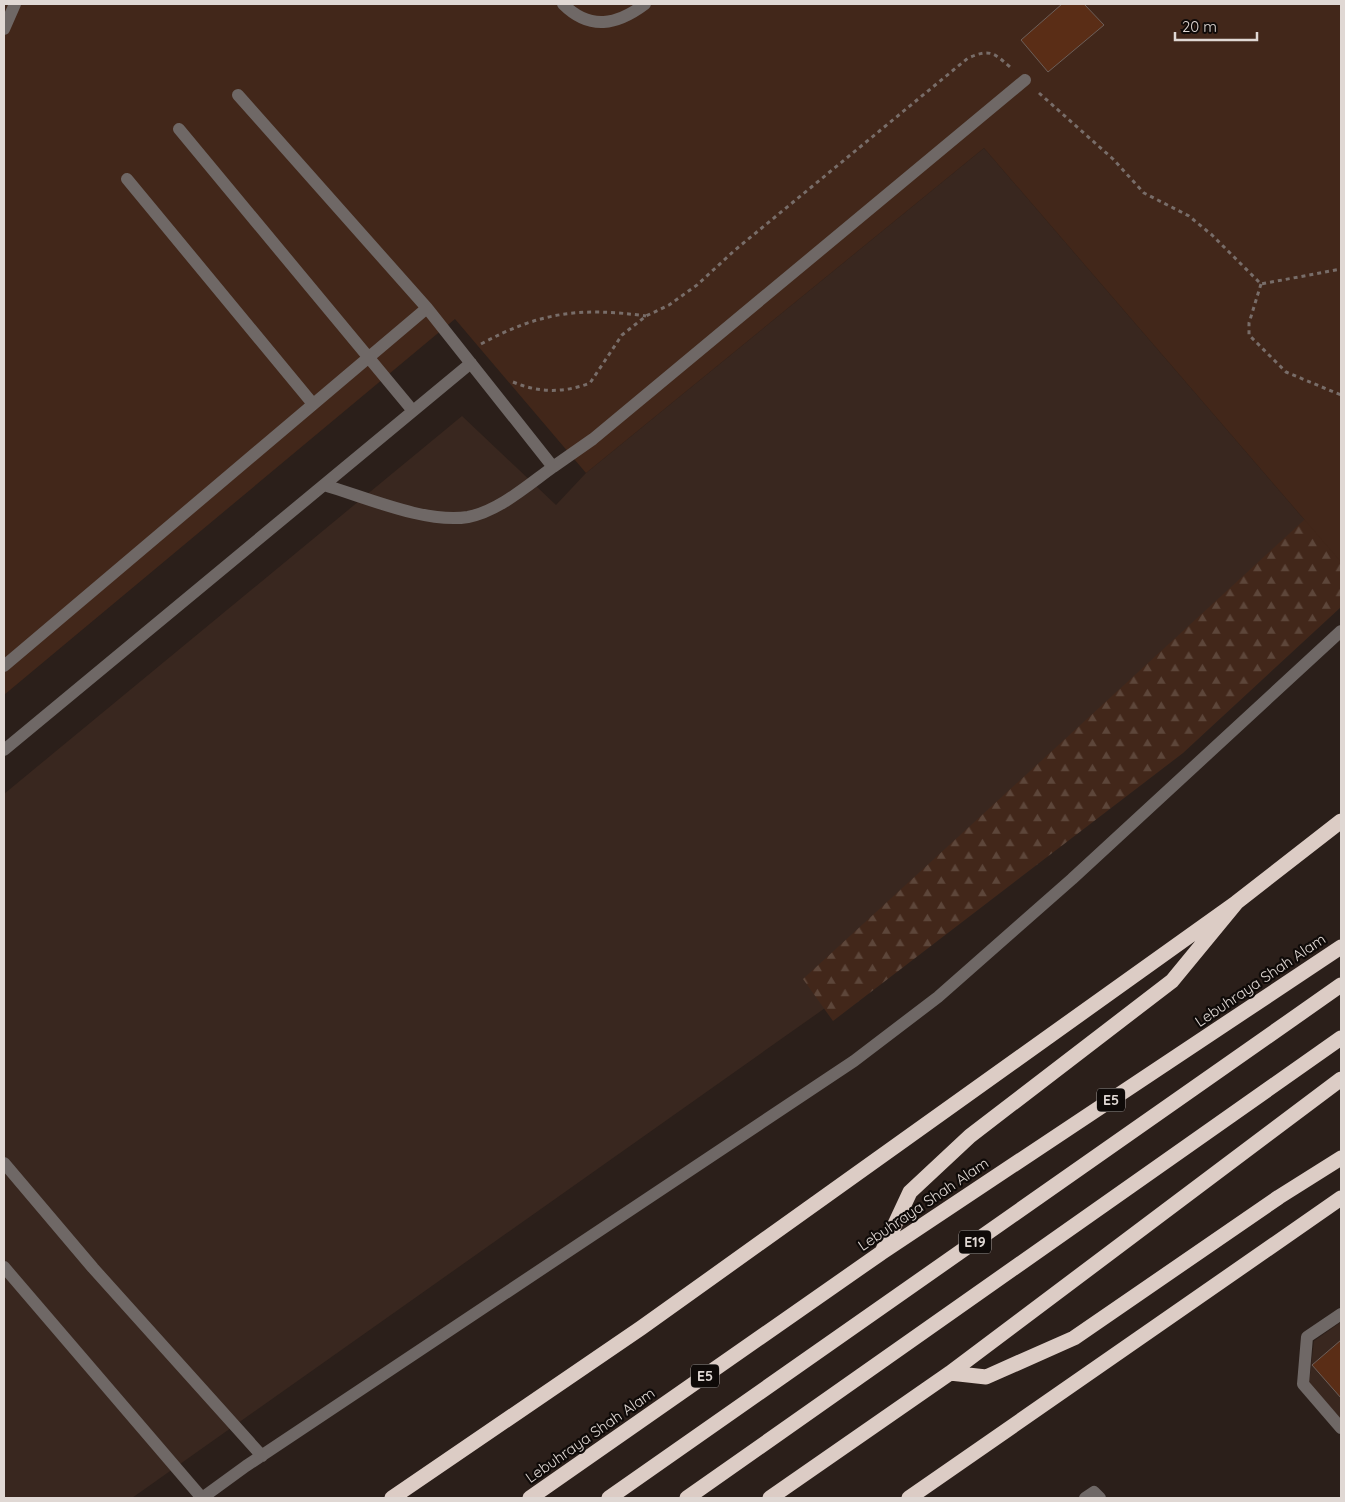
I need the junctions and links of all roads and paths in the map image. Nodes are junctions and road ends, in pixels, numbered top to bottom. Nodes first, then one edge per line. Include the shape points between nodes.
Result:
1 (14, 4) edge
2 (563, 4) edge
3 (644, 4) edge
4 (4, 29) edge
5 (1025, 80) junction
6 (238, 94) dead end
7 (180, 129) dead end
8 (127, 179) dead end
9 (1341, 269) edge
10 (1261, 284) junction
11 (427, 308) junction
12 (646, 316) junction
13 (475, 347) dead end
14 (368, 357) junction
15 (471, 362) junction
16 (510, 380) dead end
17 (1341, 395) edge
18 (313, 404) junction
19 (413, 411) junction
20 (553, 467) junction
21 (324, 485) junction
22 (1341, 631) edge
23 (4, 666) edge
24 (4, 750) edge
25 (1341, 821) edge
26 (1237, 902) junction
27 (1341, 947) edge
28 (1341, 985) edge
29 (1341, 1038) edge
30 (1341, 1079) edge
31 (1341, 1158) edge
32 (4, 1163) edge
33 (1341, 1198) edge
34 (881, 1253) junction
35 (4, 1267) edge
36 (1341, 1314) edge
37 (950, 1373) junction
38 (1341, 1428) edge
39 (262, 1456) junction
40 (202, 1498) edge
41 (392, 1498) edge
42 (530, 1498) edge
43 (609, 1498) edge
44 (687, 1498) edge
45 (770, 1498) edge
46 (909, 1498) edge
47 (1084, 1498) edge
48 (1100, 1498) edge

1 - 4 lane
2 - 3 lane via 588,20 610,23 629,16
5 - 10 path via 1113,159 1144,193 1189,216
5 - 12 path via 995,53 982,52 968,58 749,238 697,285 669,305
5 - 20 lane via 594,439
6 - 11 lane
7 - 14 lane
8 - 18 lane
9 - 10 path
10 - 17 path via 1249,323 1249,335 1286,372
11 - 14 lane
11 - 15 lane
12 - 13 path via 606,310 557,314 513,326
12 - 16 path via 622,335 590,383 557,391 529,389
14 - 18 lane
14 - 19 lane
15 - 19 lane
15 - 20 lane
18 - 23 lane
19 - 21 lane
20 - 21 lane via 496,506 468,517 432,517
21 - 24 lane
22 - 39 lane via 938,997 862,1055
25 - 26 highway
26 - 34 highway via 1172,981 970,1136 910,1192
26 - 41 highway via 641,1328
27 - 34 highway, Lebuhraya Shah Alam / E5
28 - 43 highway, E19
29 - 44 highway
30 - 37 highway
31 - 37 highway via 1074,1338 986,1377
32 - 39 lane via 93,1268
33 - 46 highway
34 - 42 highway, Lebuhraya Shah Alam / E5
35 - 40 lane
36 - 38 lane via 1308,1337 1303,1384
37 - 45 highway
39 - 40 lane
47 - 48 lane via 1094,1492

